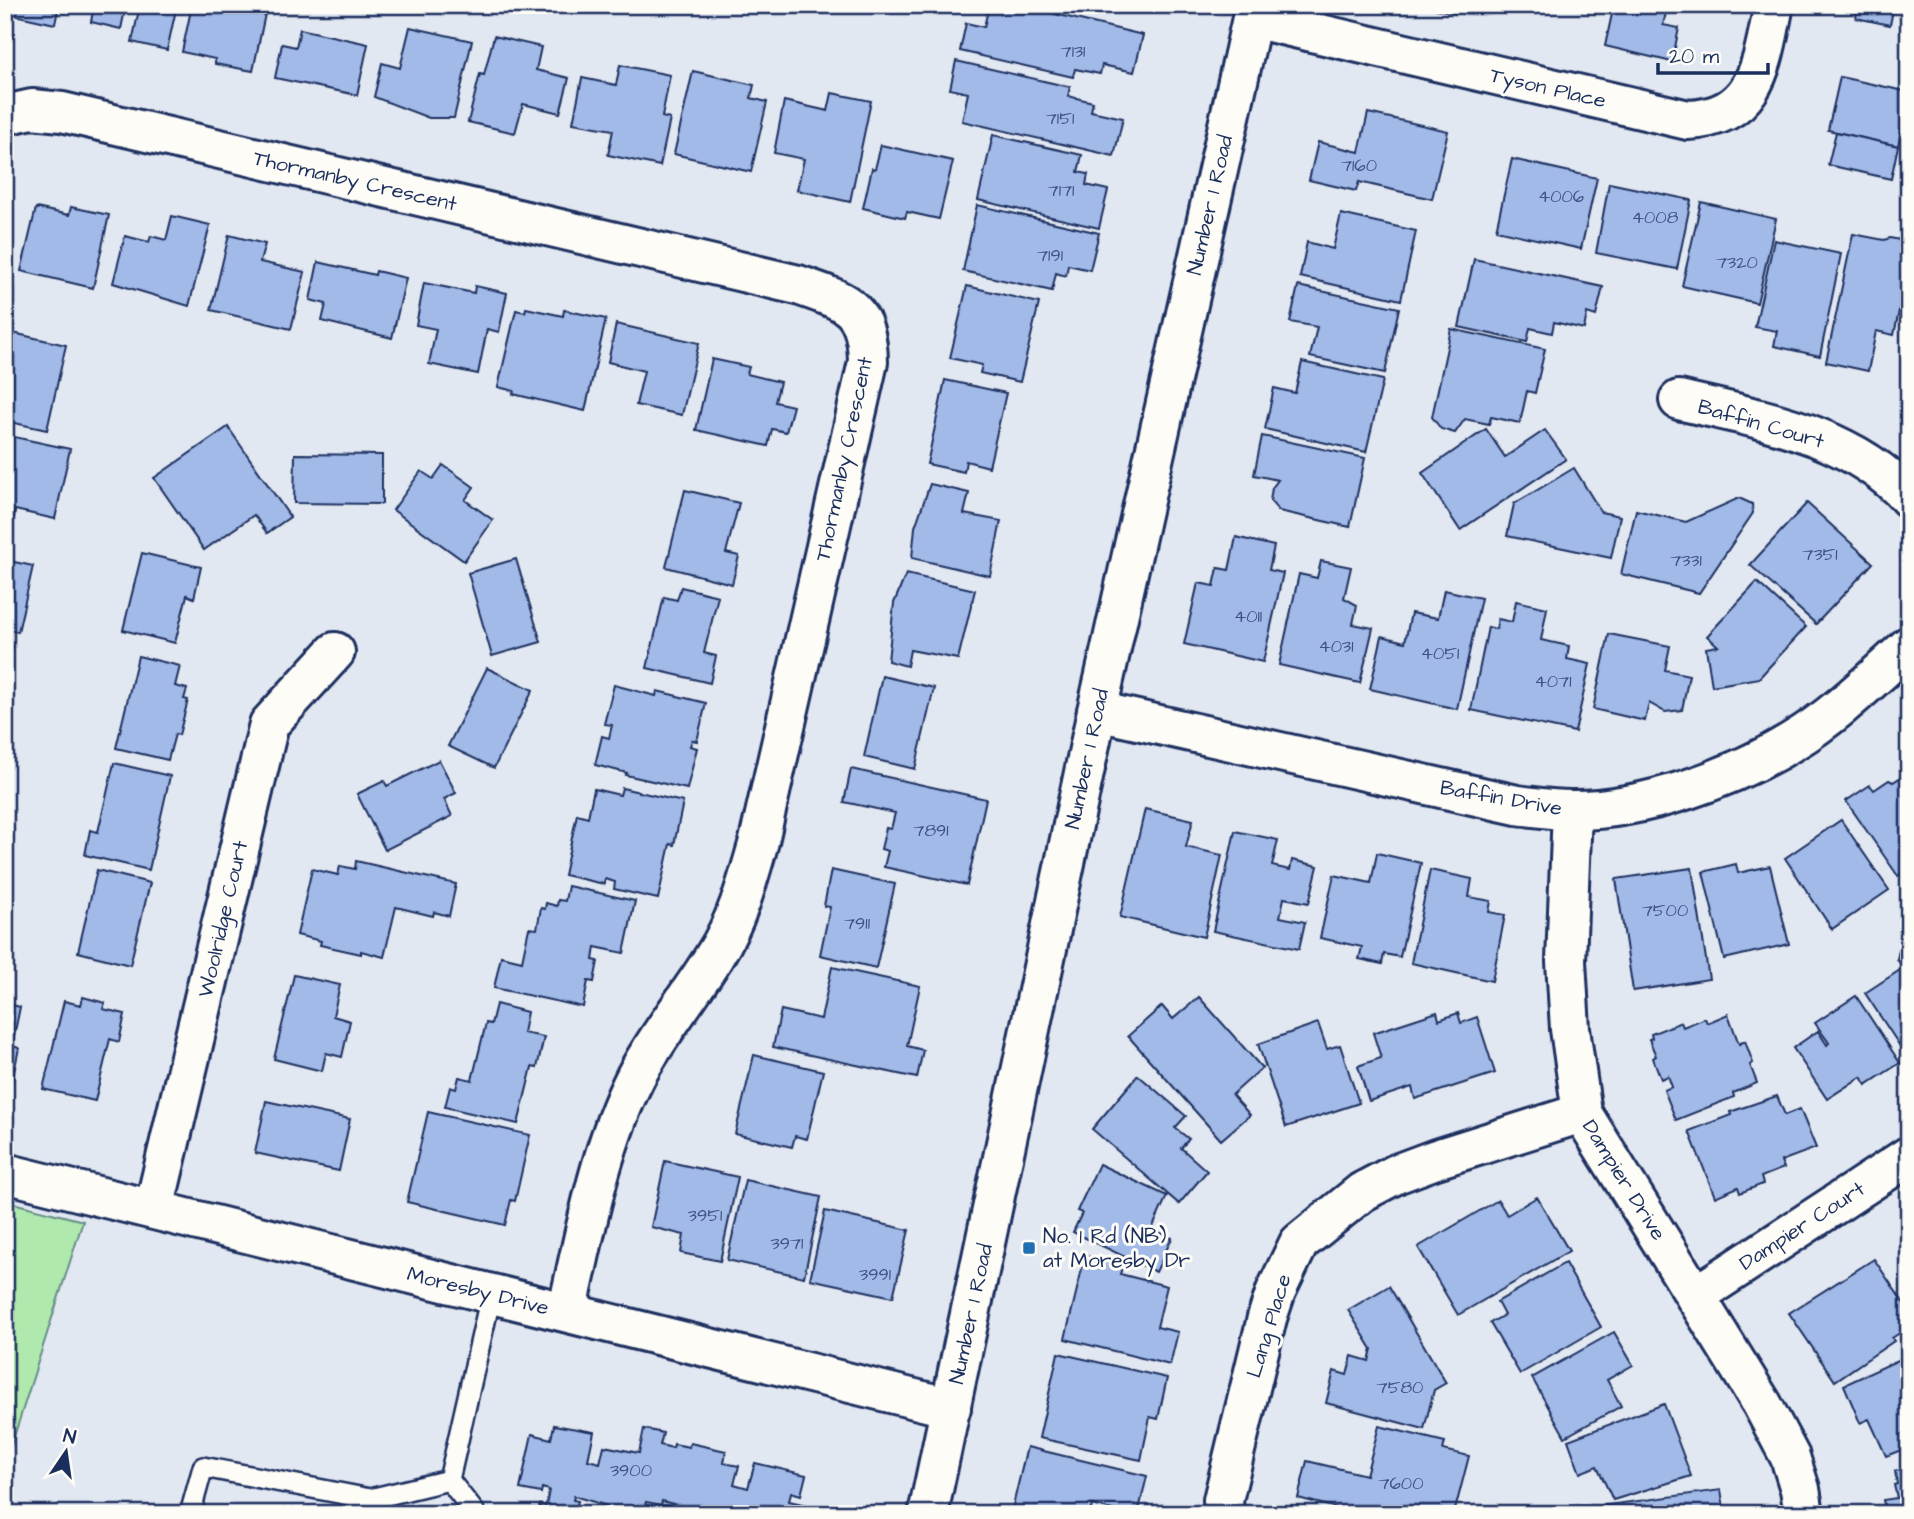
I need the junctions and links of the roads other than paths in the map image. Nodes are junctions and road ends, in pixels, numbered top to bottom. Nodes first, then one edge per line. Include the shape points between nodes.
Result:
1 (1774, 5) edge
2 (1253, 12) edge
3 (5, 114) edge
4 (1679, 401) dead end
5 (1909, 498) edge
6 (1909, 646) edge
7 (335, 652) dead end
8 (1097, 711) junction
9 (1572, 810) junction
10 (1582, 1113) junction
11 (1909, 1156) edge
12 (5, 1172) edge
13 (154, 1209) junction
14 (491, 1295) junction
15 (1695, 1296) junction
16 (567, 1312) junction
17 (951, 1408) junction
18 (449, 1480) junction
19 (370, 1499) junction
20 (190, 1514) edge
21 (354, 1514) edge
22 (476, 1514) edge
23 (928, 1514) edge
24 (1224, 1514) edge
25 (1804, 1514) edge

1 - 2 street, Tyson Place via 1762,62 1746,94 1724,113 1688,120
2 - 8 street, Number 1 Road
3 - 16 street, Thormanby Crescent via 32,108 62,112 798,285 847,305 862,319 867,337 865,377 745,889 716,953 636,1076 601,1172
4 - 5 street, Baffin Court via 1820,438 1866,460
6 - 9 street, Baffin Drive via 1795,740 1735,772 1683,791
7 - 13 street, Woolridge Court via 269,724
8 - 9 street, Baffin Drive via 1517,805
8 - 17 street, Number 1 Road
9 - 10 street, Dampier Drive via 1566,961
10 - 15 street, Dampier Drive
10 - 24 street, Lang Place via 1396,1174 1362,1192 1299,1243 1267,1318 1223,1500
11 - 15 street, Dampier Court
12 - 13 street, Moresby Drive
13 - 14 street, Moresby Drive
14 - 16 street, Moresby Drive
14 - 18 lane
15 - 25 street, Dampier Drive via 1790,1457
16 - 17 street, Moresby Drive
17 - 23 street, Number 1 Road
18 - 19 lane
18 - 22 lane
19 - 20 lane via 203,1467
19 - 21 lane

